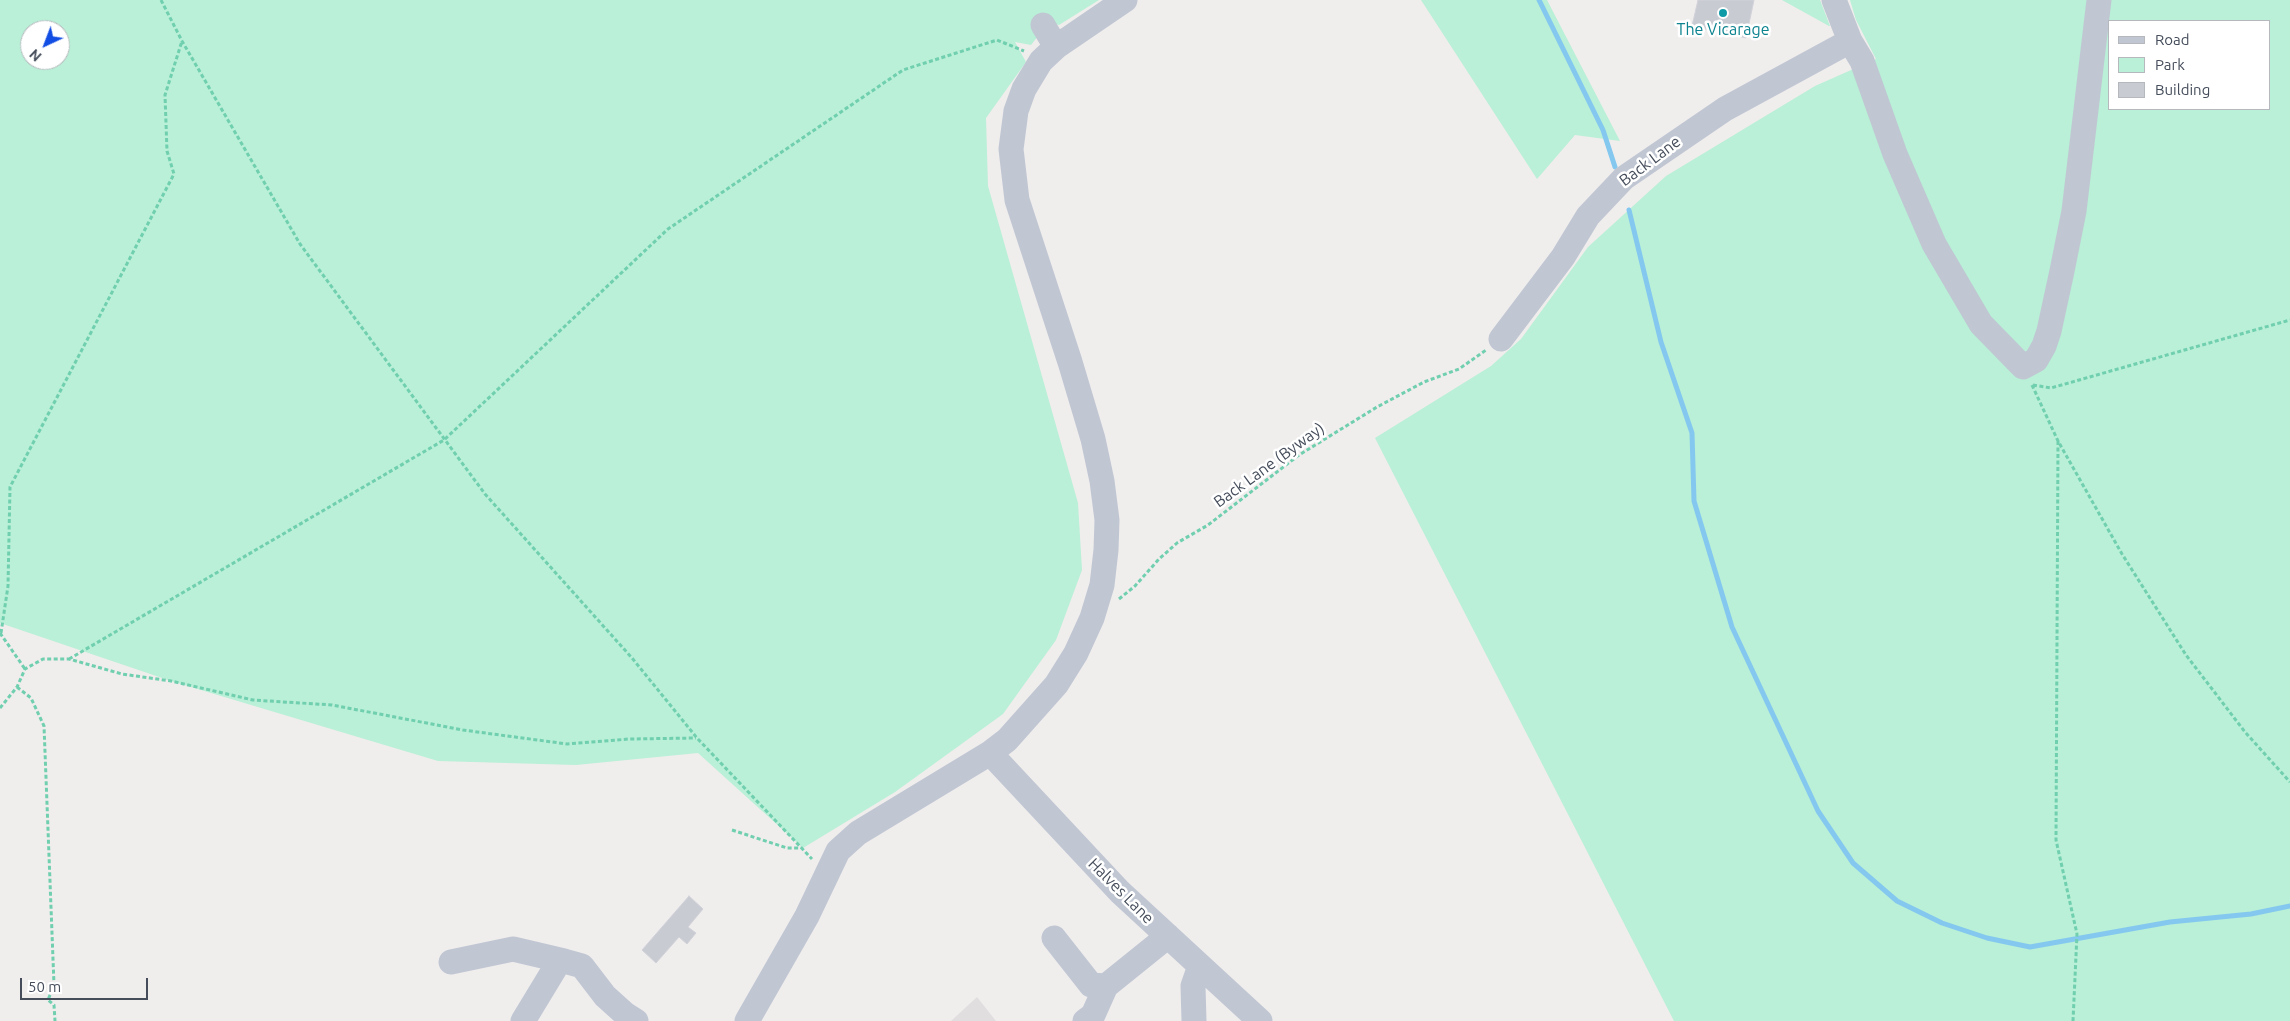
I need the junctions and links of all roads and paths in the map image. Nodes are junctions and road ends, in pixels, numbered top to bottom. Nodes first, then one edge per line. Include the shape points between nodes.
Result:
1 (161, 0) edge
2 (1125, 0) edge
3 (1834, 0) edge
4 (2099, 0) edge
5 (1043, 25) dead end
6 (182, 41) junction
7 (1850, 41) junction
8 (1048, 54) junction
9 (2290, 320) edge
10 (1501, 339) joint
11 (444, 440) junction
12 (2058, 441) junction
13 (1092, 618) junction
14 (0, 633) edge
15 (68, 660) junction
16 (25, 670) junction
17 (17, 687) junction
18 (0, 708) edge
19 (697, 738) junction
20 (990, 753) junction
21 (2290, 782) edge
22 (732, 830) dead end
23 (803, 848) junction
24 (826, 874) junction
25 (1168, 936) junction
26 (1054, 938) dead end
27 (564, 961) junction
28 (451, 962) dead end
29 (1200, 966) junction
30 (1106, 986) junction
31 (1092, 1019) edge
32 (55, 1021) edge
33 (523, 1021) edge
34 (636, 1021) edge
35 (747, 1021) edge
36 (1194, 1021) edge
37 (1260, 1021) edge
38 (2073, 1021) edge

1 - 6 path
2 - 8 street
3 - 7 street
4 - 7 street via 2074,211 2062,270 2044,346 2036,360 2023,366 1981,324 1934,244 1895,154 1862,61
5 - 8 street
6 - 11 path via 300,244
6 - 14 path via 165,95 167,151 174,174 10,488 8,586
7 - 10 street, Back Lane via 1725,109 1624,178 1588,216 1563,257
8 - 11 path via 997,40 903,70 668,229
8 - 13 street via 1024,90 1016,111 1011,149 1012,172 1016,200 1070,362 1102,481 1107,520 1106,550 1102,585
9 - 12 path via 2052,388 2031,384
10 - 13 path, Back Lane (Byway) via 1459,369 1424,382 1377,407 1299,455 1208,525 1177,543 1135,586
11 - 15 path
11 - 19 path via 485,494 632,658
12 - 21 path via 2122,554 2186,655 2245,732
12 - 38 path via 2056,840 2077,934
13 - 20 street via 1056,685 1007,740
14 - 16 path
15 - 16 path via 43,659
15 - 19 path via 253,700 332,705 463,730 567,744
16 - 17 path
17 - 18 path
17 - 32 path via 31,698 44,726 54,985 48,1000 54,1005
19 - 23 path
20 - 24 street via 858,833 838,851
20 - 25 street, Halves Lane via 1120,892
22 - 23 path via 787,848
23 - 24 path
24 - 35 street via 807,916
25 - 29 street, Halves Lane
25 - 30 street
26 - 30 street via 1091,985
27 - 28 street via 512,949
27 - 33 street via 557,965
27 - 34 street via 582,966 605,996
29 - 36 street via 1193,986
29 - 37 street, Halves Lane
30 - 31 street

